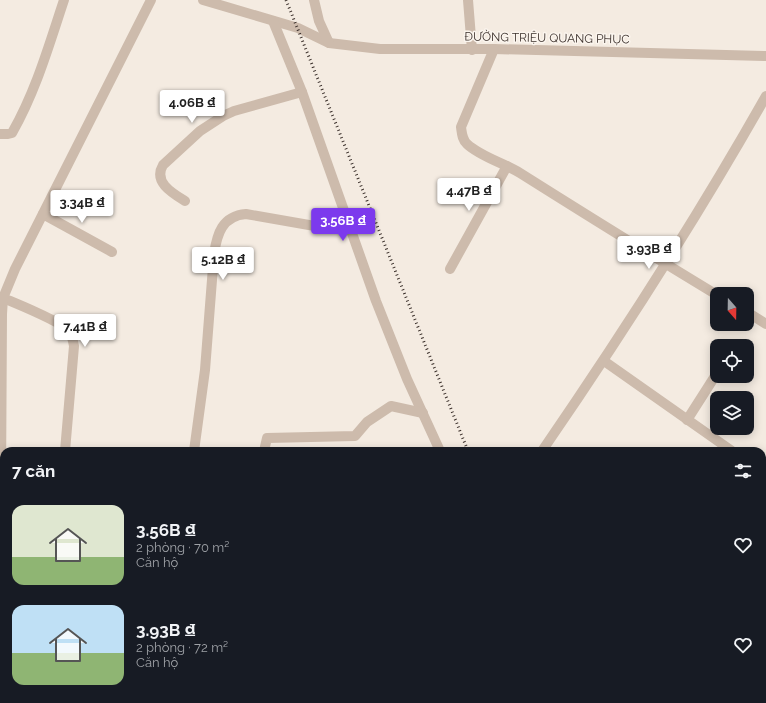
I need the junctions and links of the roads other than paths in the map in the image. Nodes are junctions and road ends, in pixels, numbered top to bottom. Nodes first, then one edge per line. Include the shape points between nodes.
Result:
1 (64, 0) edge
2 (151, 0) edge
3 (203, 0) edge
4 (314, 0) edge
5 (468, 0) edge
6 (274, 21) junction
7 (328, 43) junction
8 (494, 49) junction
9 (472, 50) junction
10 (766, 56) edge
11 (302, 92) junction
12 (766, 96) edge
13 (0, 134) edge
14 (507, 166) junction
15 (185, 201) dead end
16 (43, 214) junction
17 (348, 224) junction
18 (112, 252) dead end
19 (666, 264) junction
20 (450, 269) dead end
21 (710, 291) edge
22 (4, 298) junction
23 (754, 316) edge
24 (766, 324) edge
25 (604, 361) junction
26 (711, 383) edge
27 (423, 413) junction
28 (687, 420) junction
29 (2, 447) edge
30 (65, 447) edge
31 (195, 447) edge
32 (265, 447) edge
33 (438, 447) edge
34 (545, 447) edge
35 (726, 447) edge

1 - 13 street via 23,114 12,133
2 - 16 street
3 - 6 street, ĐƯỜNG TRIỆU QUANG PHỤC
4 - 7 street
5 - 9 street
6 - 7 street, ĐƯỜNG TRIỆU QUANG PHỤC via 298,28
6 - 11 street
7 - 9 street, ĐƯỜNG TRIỆU QUANG PHỤC via 380,49
8 - 9 street, ĐƯỜNG TRIỆU QUANG PHỤC
8 - 10 street, ĐƯỜNG TRIỆU QUANG PHỤC
8 - 14 street via 467,111 462,137 474,149
11 - 15 street via 223,116 200,131 163,165 160,179 169,191
11 - 17 street
12 - 19 street
14 - 19 street
14 - 20 street
16 - 18 street
16 - 22 street
17 - 27 street via 376,301
17 - 31 street via 326,228 242,215 232,217 220,231 214,254 205,370
19 - 21 street
19 - 25 street
22 - 29 street via 1,342
22 - 30 street via 60,324 69,331 73,340
23 - 24 street
25 - 28 street
25 - 34 street
26 - 28 street
27 - 32 street via 391,406 367,422 355,436 267,438
27 - 33 street
28 - 35 street

